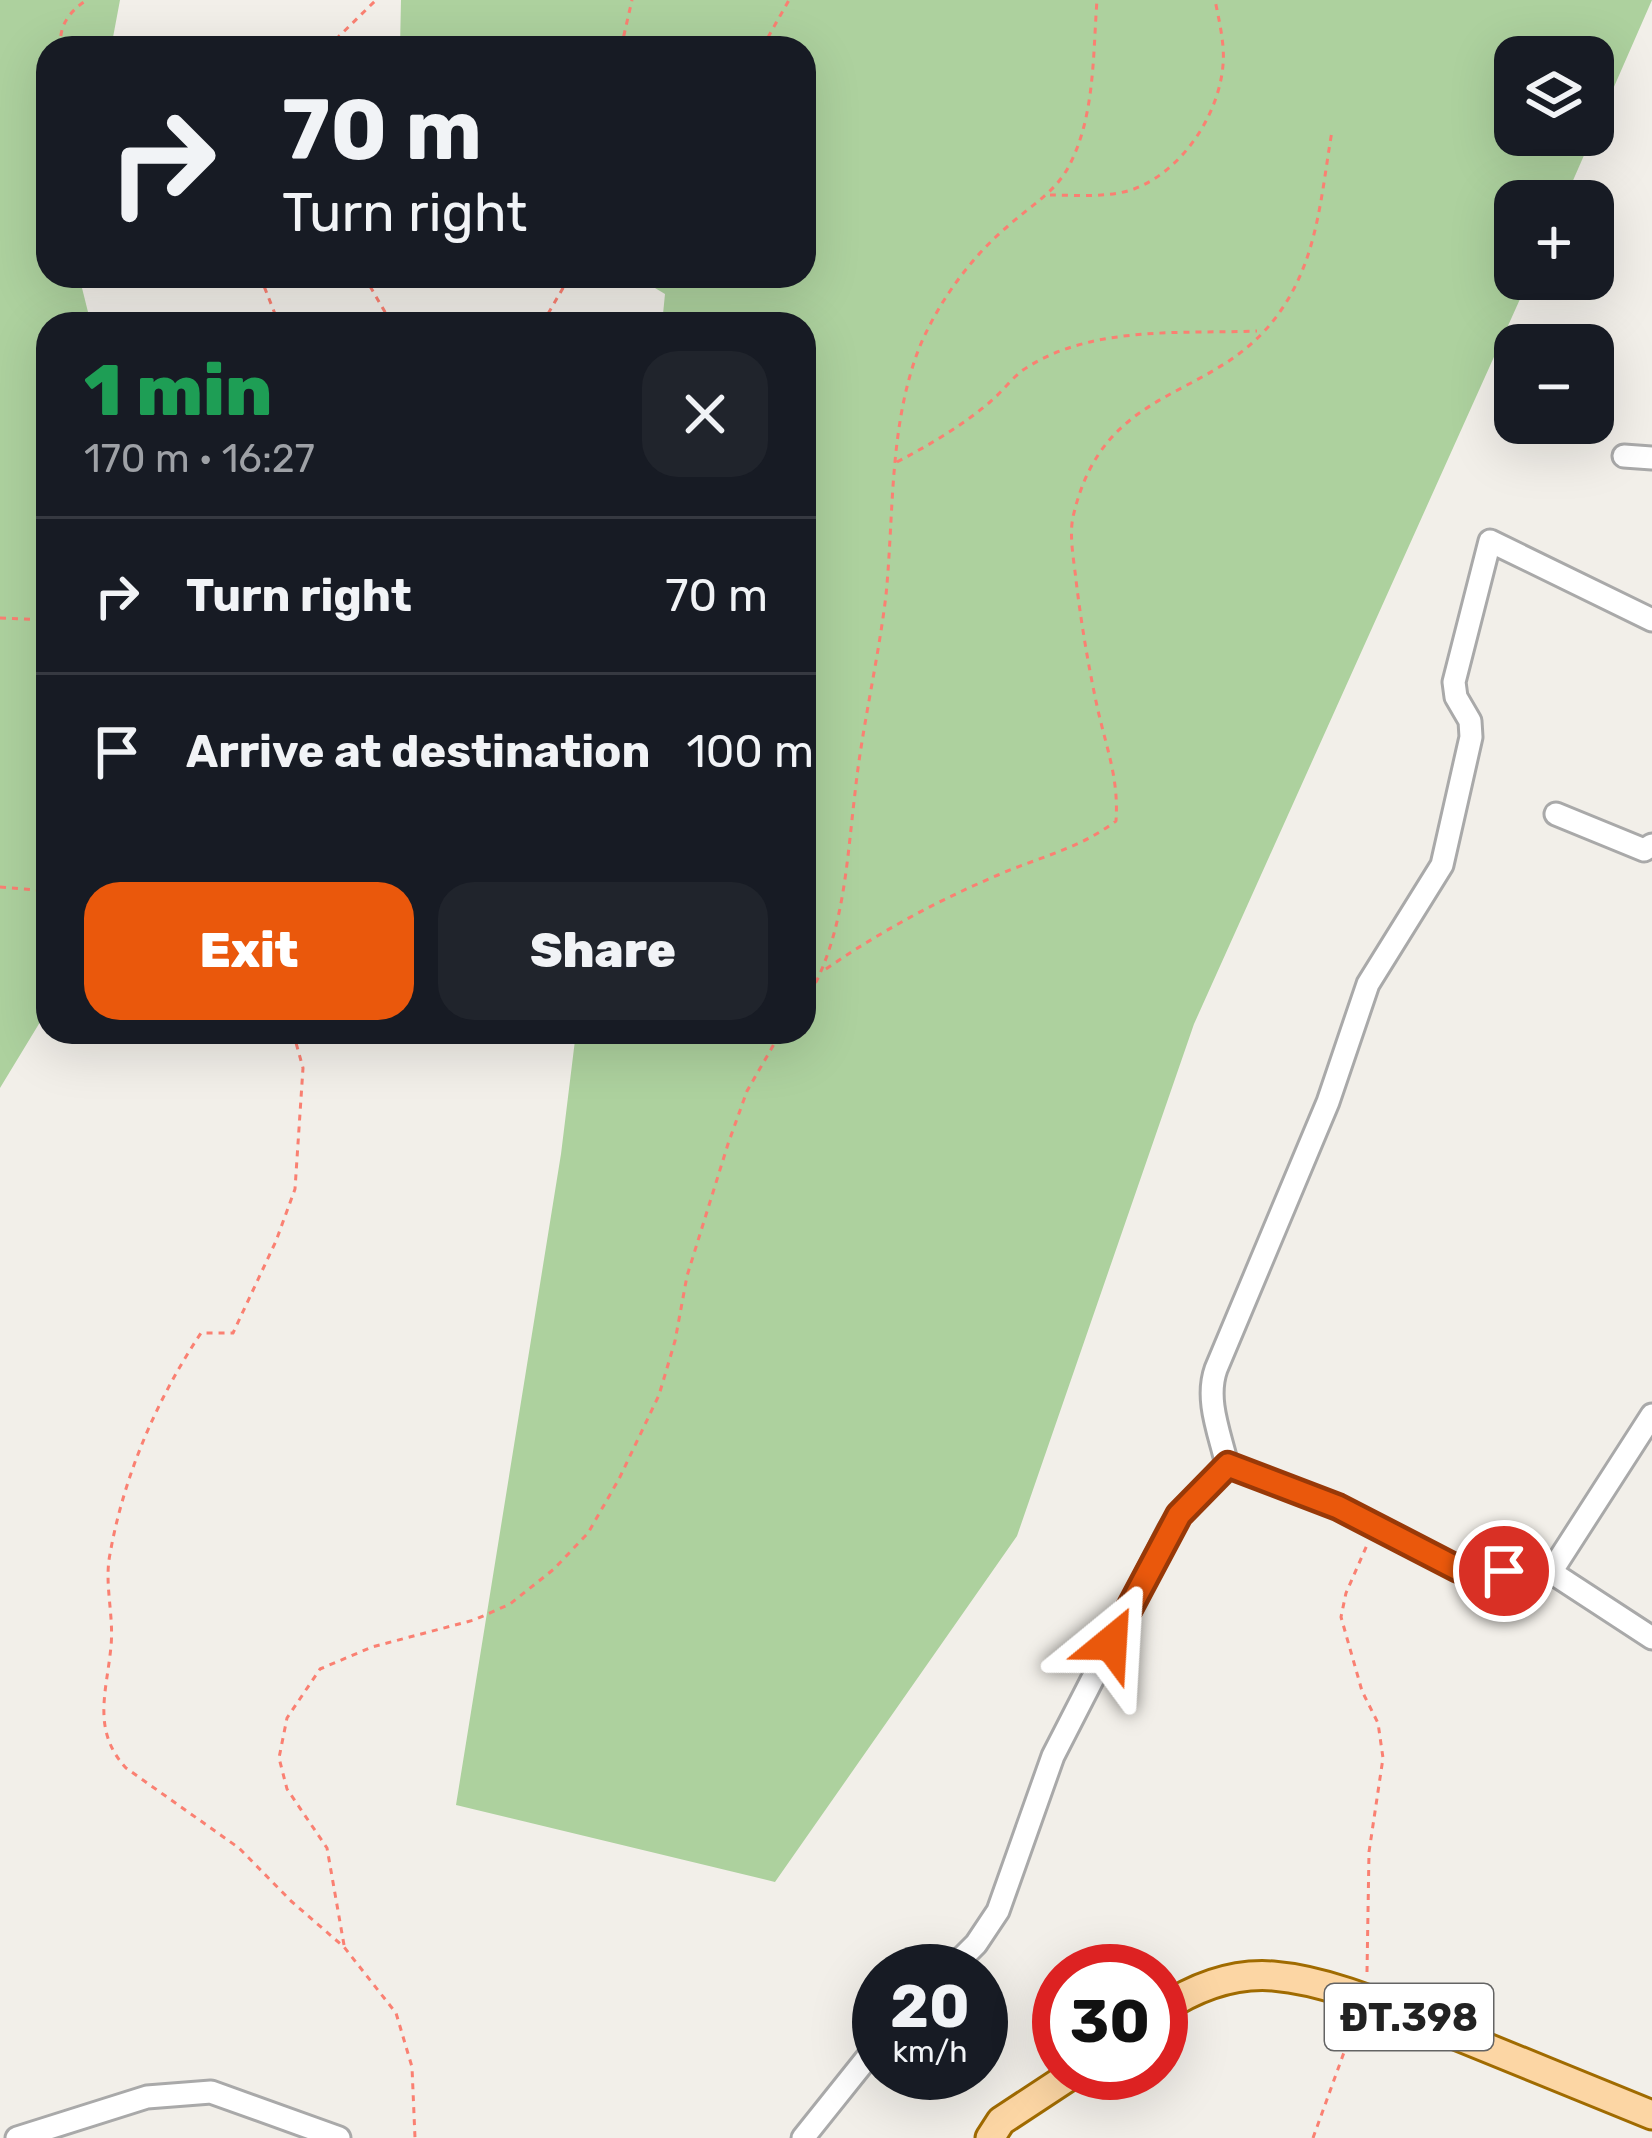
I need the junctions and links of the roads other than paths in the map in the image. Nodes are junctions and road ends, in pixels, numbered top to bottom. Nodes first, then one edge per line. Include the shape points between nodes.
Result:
1 (1624, 457) dead end
2 (1652, 458) edge
3 (1652, 620) edge
4 (1556, 814) dead end
5 (1652, 844) edge
6 (1652, 1414) edge
7 (1228, 1465) junction
8 (1551, 1572) junction
9 (1652, 1637) edge
10 (976, 1944) edge
11 (1188, 1994) edge
12 (852, 2077) edge
13 (1033, 2100) edge
14 (1652, 2115) edge
15 (17, 2138) edge
16 (339, 2138) edge
17 (803, 2138) edge
18 (990, 2138) edge

1 - 2 street
3 - 7 street via 1490,541 1454,682 1471,737 1452,831 1432,882 1368,983 1328,1102 1216,1369 1212,1402
4 - 5 street via 1644,850
6 - 8 street
7 - 8 street via 1338,1507 1458,1569
7 - 10 street via 1169,1530 1046,1772 998,1911
8 - 9 street
11 - 14 main road, ĐT.398 via 1271,1976 1364,1999
12 - 17 street
13 - 18 main road
15 - 16 street via 147,2097 219,2094

